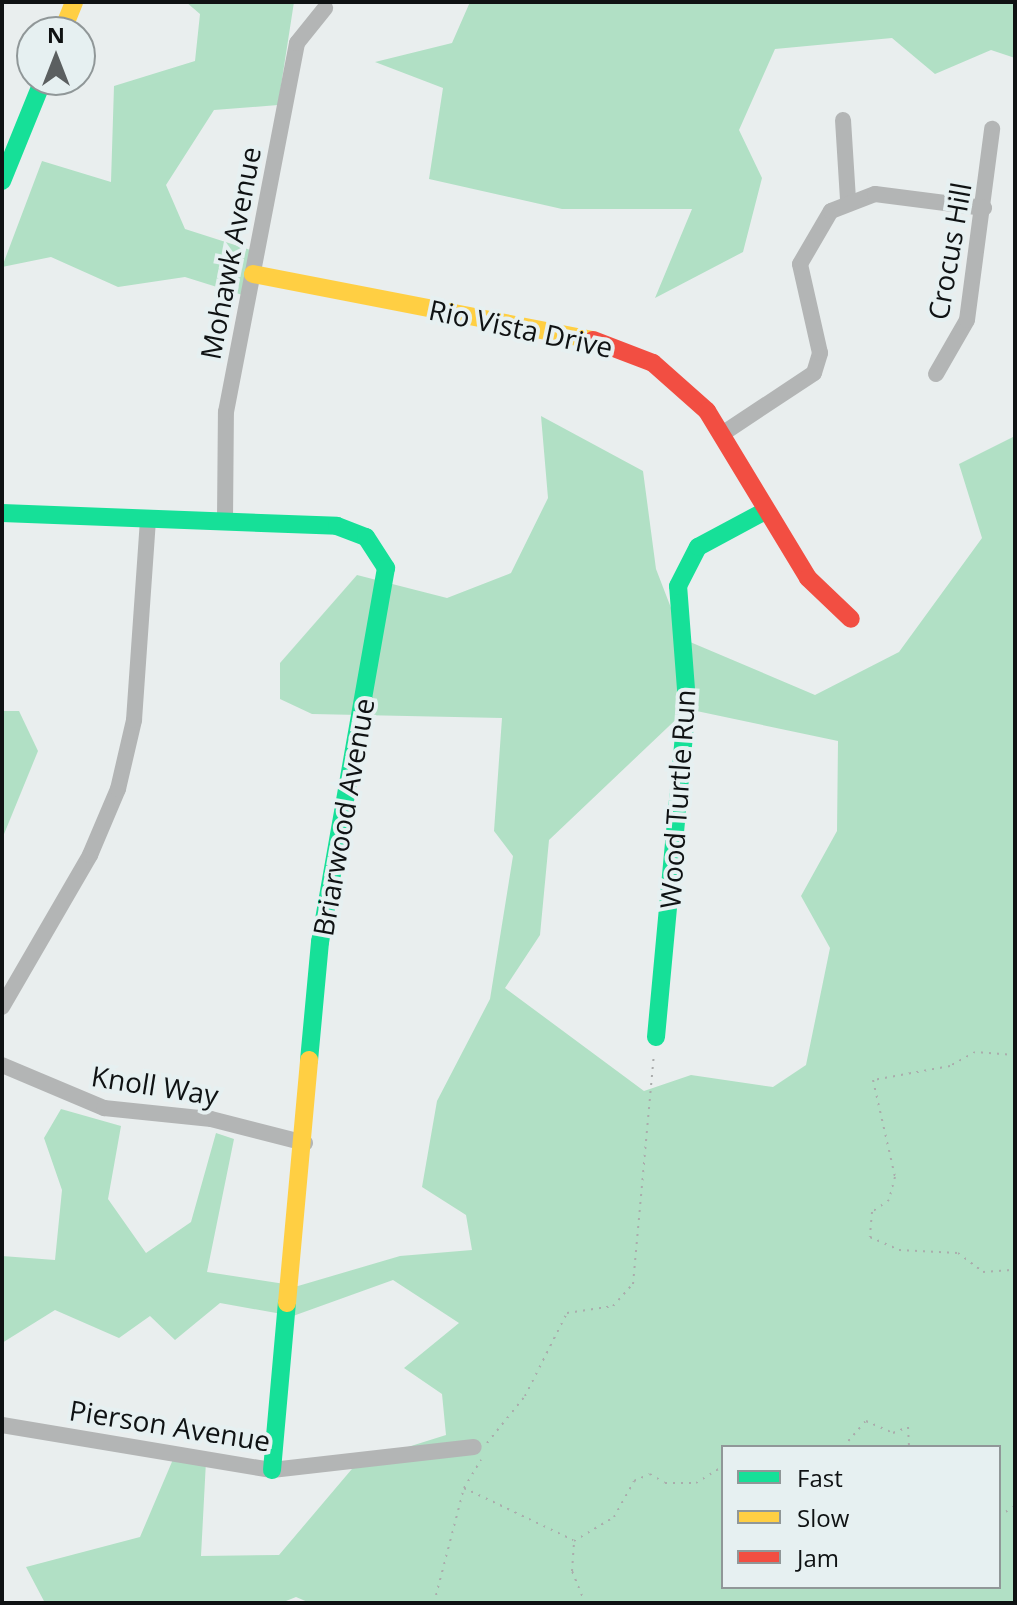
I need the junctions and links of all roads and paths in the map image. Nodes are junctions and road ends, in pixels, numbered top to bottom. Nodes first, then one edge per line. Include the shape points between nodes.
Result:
1 (325, 8) dead end
2 (37, 96) edge
3 (843, 120) dead end
4 (992, 129) dead end
5 (2, 181) edge
6 (848, 199) junction
7 (984, 208) junction
8 (253, 274) junction
9 (936, 374) dead end
10 (722, 434) junction
11 (765, 511) junction
12 (2, 513) edge
13 (148, 518) junction
14 (225, 519) junction
15 (851, 619) dead end
16 (2, 1007) edge
17 (656, 1037) joint
18 (1015, 1055) edge
19 (2, 1065) edge
20 (305, 1143) junction
21 (1015, 1270) edge
22 (2, 1425) edge
23 (845, 1445) edge
24 (909, 1445) edge
25 (474, 1447) dead end
26 (721, 1467) edge
27 (272, 1470) junction
28 (464, 1488) junction
29 (574, 1541) junction
30 (434, 1603) edge
31 (585, 1603) edge

1 - 8 street, Mohawk Avenue via 297,43
2 - 5 street
3 - 6 street
4 - 7 street, Crocus Hill
6 - 7 street via 875,194
6 - 10 street via 816,226 800,264 820,353 814,373
7 - 9 street, Crocus Hill via 967,320
8 - 10 street, Rio Vista Drive via 629,351 675,378
8 - 14 street, Mohawk Avenue via 226,412
10 - 11 street, Rio Vista Drive
11 - 15 street, Rio Vista Drive via 808,578
11 - 17 street, Wood Turtle Run via 698,547 678,586 687,716
12 - 13 street, Briarwood Avenue
13 - 14 street, Briarwood Avenue
13 - 16 street via 134,720 118,789 90,855
14 - 20 street, Briarwood Avenue via 354,530 375,546 386,568 327,890
17 - 28 path via 633,1284 613,1306 567,1313 525,1396 489,1438
18 - 21 path via 975,1052 950,1066 873,1080 895,1177 889,1200 872,1212 870,1237 899,1250 958,1253 983,1272
19 - 20 street, Knoll Way via 104,1108 211,1119
20 - 27 street, Briarwood Avenue
22 - 27 street, Pierson Avenue
23 - 24 path via 866,1421 893,1433 908,1427
25 - 27 street, Pierson Avenue
26 - 29 path via 696,1483 665,1483 650,1474 634,1481 614,1517
28 - 29 path
28 - 30 path
29 - 31 path via 572,1571

